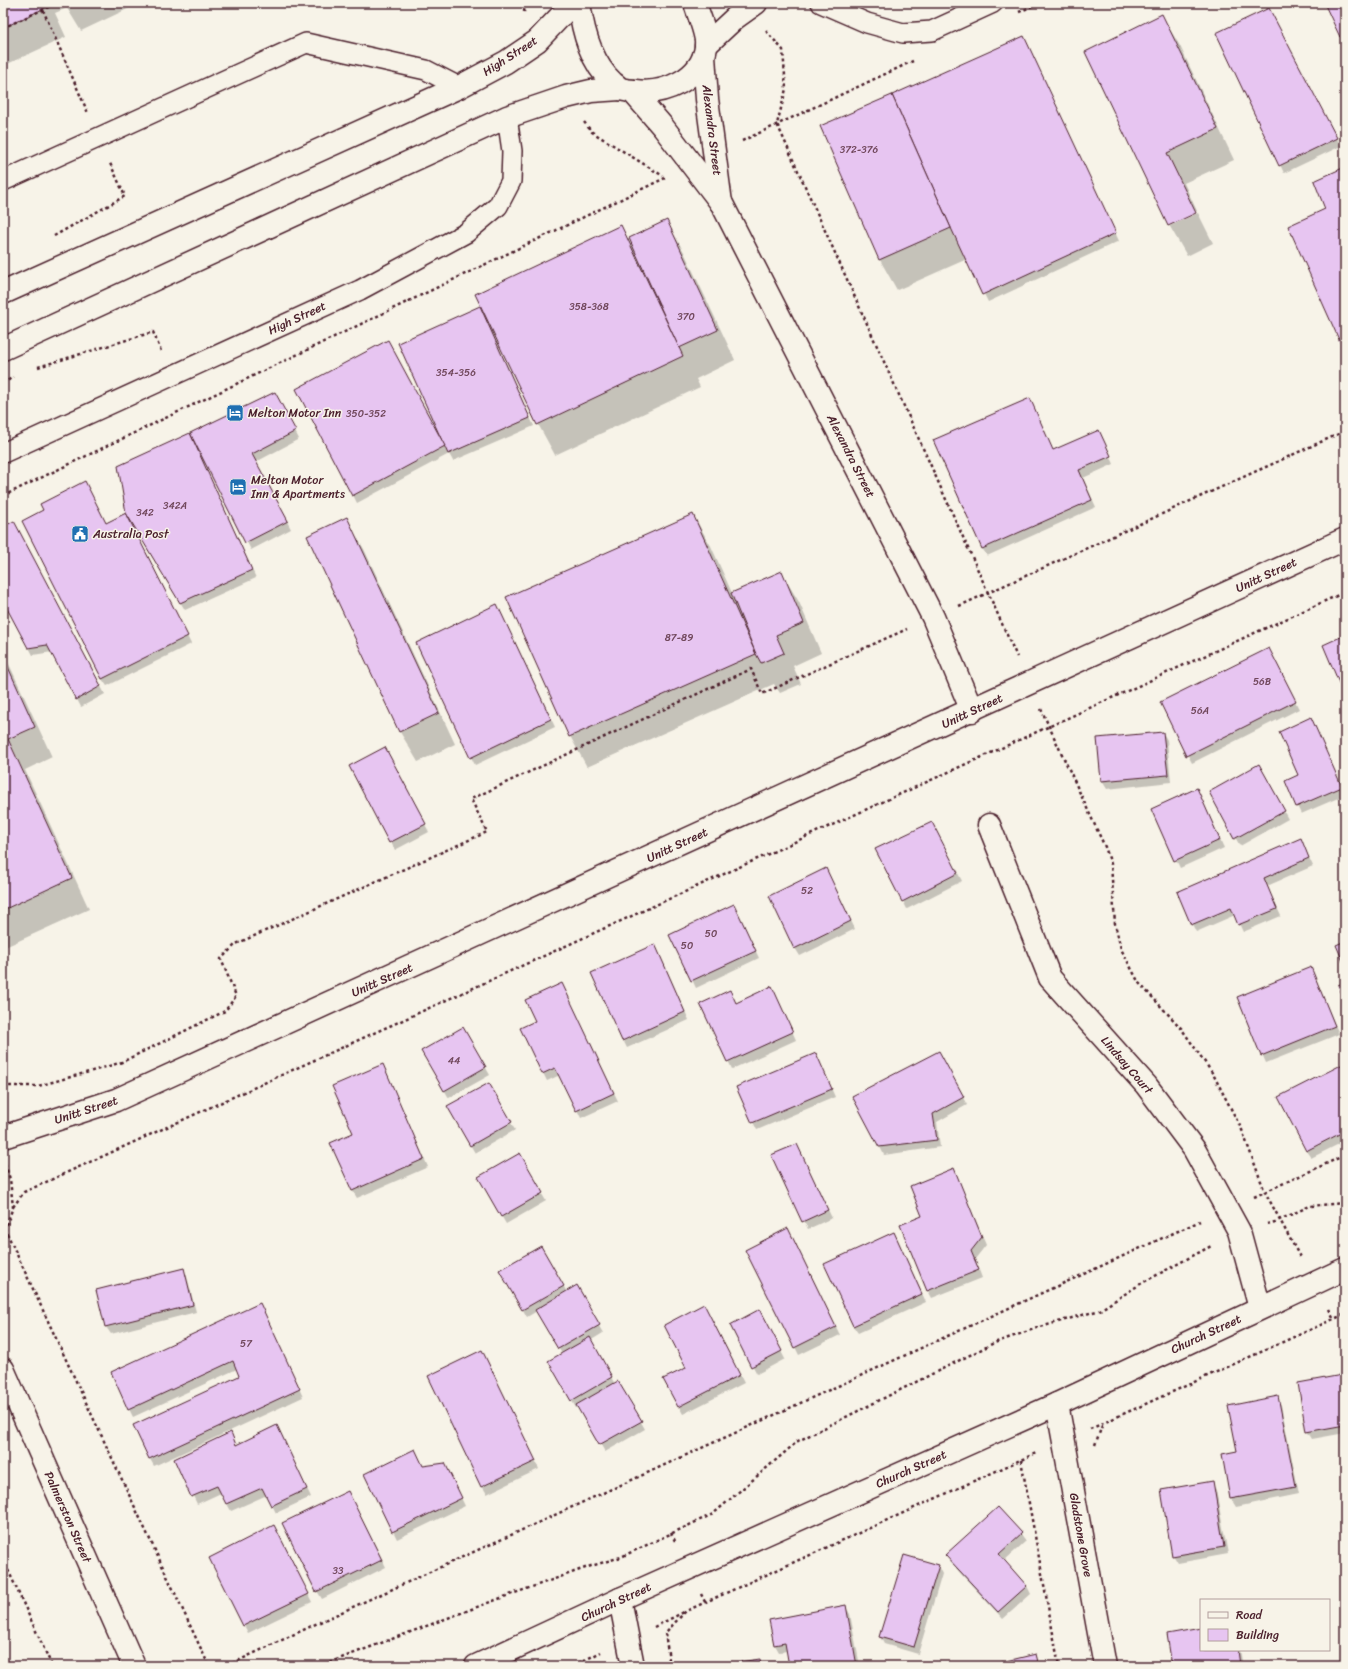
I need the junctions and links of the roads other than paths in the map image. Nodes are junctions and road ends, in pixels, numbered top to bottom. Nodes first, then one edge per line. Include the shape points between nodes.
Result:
1 (574, 3) edge
2 (579, 3) edge
3 (695, 3) edge
4 (821, 3) edge
5 (992, 3) edge
6 (752, 6) edge
7 (705, 51) junction
8 (460, 87) junction
9 (626, 90) junction
10 (507, 117) junction
11 (3, 182) edge
12 (722, 204) junction
13 (3, 293) edge
14 (3, 349) edge
15 (3, 453) edge
16 (1345, 539) edge
17 (972, 710) junction
18 (989, 825) dead end
19 (3, 1137) edge
20 (1345, 1269) edge
21 (1260, 1308) junction
22 (3, 1369) edge
23 (1057, 1404) junction
24 (620, 1599) junction
25 (134, 1666) edge
26 (476, 1666) edge
27 (633, 1666) edge
28 (1105, 1666) edge

1 - 8 street, High Street via 537,41 506,62
2 - 9 street, Alexandra Street via 585,34 593,55 604,74
3 - 7 street, Alexandra Street
4 - 5 lane via 867,23 903,33 932,31
6 - 7 street via 735,18
7 - 9 street via 690,76 669,88 645,92
7 - 12 street, Alexandra Street via 707,99
8 - 11 lane via 426,70 306,43
8 - 13 street, High Street
9 - 10 street via 591,91
9 - 12 street, Alexandra Street via 663,127
10 - 14 street
10 - 15 lane, High Street via 512,151 511,181 498,206 466,233 360,290
12 - 17 street, Alexandra Street via 933,617
16 - 17 street, Unitt Street
17 - 19 street, Unitt Street via 116,1100
18 - 21 street, Lindsay Court via 1050,978 1146,1085 1194,1149 1239,1231
20 - 21 street, Church Street
21 - 23 street, Church Street
22 - 25 street, Palmerston Street
23 - 24 street, Church Street
23 - 28 street, Gladstone Grove
24 - 26 street, Church Street
24 - 27 street

